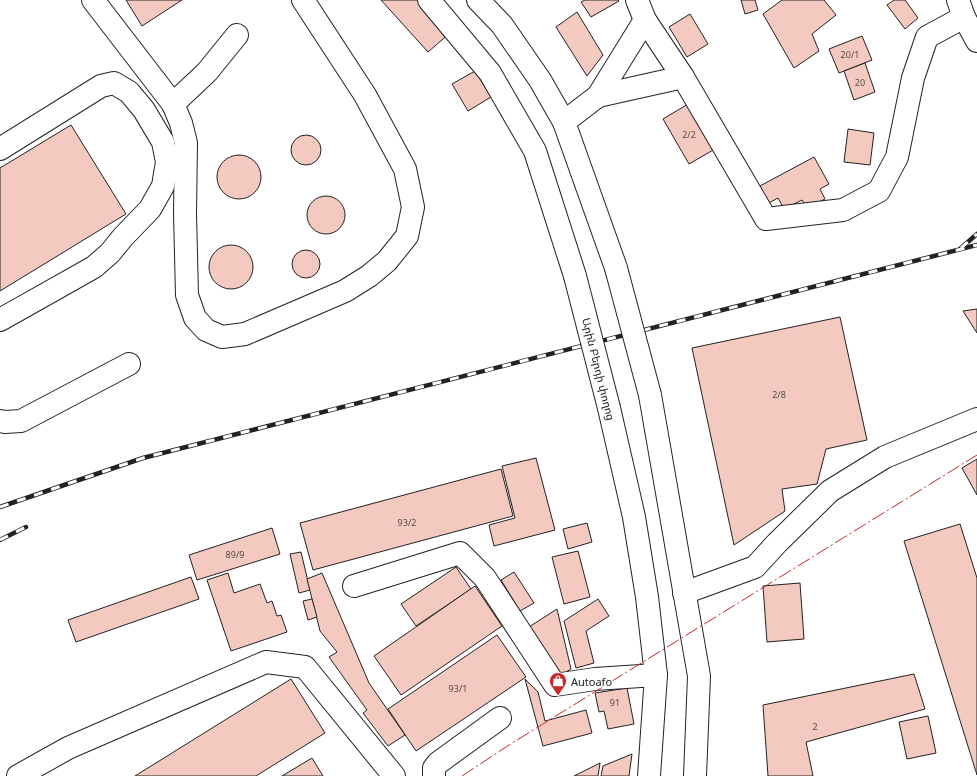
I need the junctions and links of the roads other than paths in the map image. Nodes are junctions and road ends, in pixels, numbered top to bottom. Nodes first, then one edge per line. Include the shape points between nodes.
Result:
1 (93, 0) edge
2 (303, 0) edge
3 (429, 0) edge
4 (478, 0) edge
5 (639, 5) edge
6 (961, 8) edge
7 (238, 35) dead end
8 (977, 41) edge
9 (683, 77) junction
10 (598, 96) junction
11 (173, 104) junction
12 (564, 122) junction
13 (0, 149) edge
14 (0, 320) edge
15 (130, 364) dead end
16 (977, 419) edge
17 (0, 421) edge
18 (354, 586) dead end
19 (684, 593) junction
20 (656, 675) junction
21 (500, 718) dead end
22 (18, 776) edge
23 (394, 776) edge
24 (434, 776) edge
25 (648, 776) edge
26 (695, 776) edge

1 - 11 main road
2 - 11 main road via 365,95 405,169 413,207 407,236 387,261 369,276 345,291 245,334 222,337 206,330 195,318 187,295 186,143
3 - 20 main road, Արին Բերդի փողոց, bridge via 490,73 535,151 575,276 610,408 634,517
4 - 12 main road via 502,25 540,80
5 - 9 main road
5 - 10 main road
6 - 8 main road
6 - 9 main road via 927,37 913,78 897,157 879,191 843,210 766,219
7 - 11 main road via 207,72
9 - 10 main road
10 - 12 main road
12 - 19 main road, bridge via 616,268 650,395
13 - 14 main road via 101,86 114,83 129,92 144,110 163,142 167,162 163,186 150,209 110,253 94,267
15 - 17 main road via 21,421
16 - 19 main road via 886,457 830,491 755,567
18 - 20 main road via 460,553 485,578 555,684
19 - 26 main road via 699,676
20 - 25 main road, Արին Բերդի փողոց
21 - 24 main road via 438,763 434,768
22 - 23 main road via 68,748 266,662 305,667

